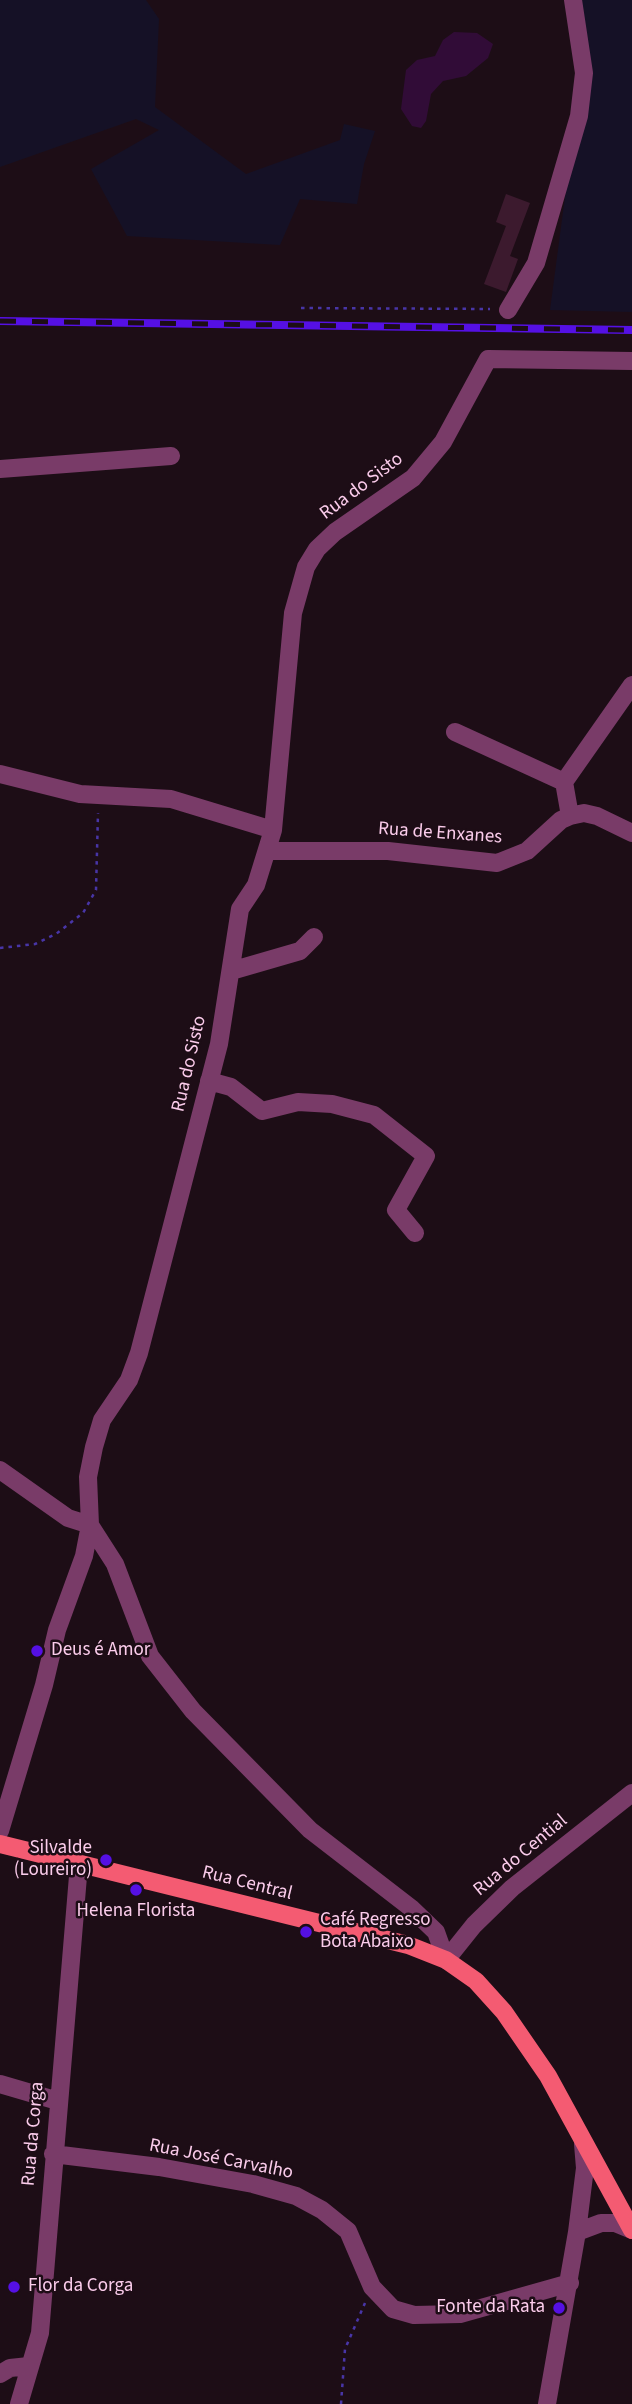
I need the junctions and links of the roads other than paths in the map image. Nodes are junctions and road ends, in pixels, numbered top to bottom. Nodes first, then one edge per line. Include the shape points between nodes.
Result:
1 (573, 0) edge
2 (508, 310) road end
3 (632, 361) edge
4 (171, 456) dead end
5 (0, 469) edge
6 (632, 685) edge
7 (455, 732) dead end
8 (0, 774) edge
9 (564, 782) junction
10 (570, 816) junction
11 (273, 830) junction
12 (632, 833) edge
13 (267, 851) junction
14 (314, 937) dead end
15 (231, 971) junction
16 (209, 1081) junction
17 (415, 1233) dead end
18 (0, 1470) edge
19 (90, 1525) junction
20 (632, 1793) edge
21 (0, 1831) edge
22 (0, 1844) edge
23 (79, 1864) junction
24 (446, 1961) junction
25 (0, 2084) edge
26 (58, 2101) junction
27 (583, 2144) junction
28 (53, 2154) junction
29 (632, 2230) edge
30 (577, 2232) junction
31 (570, 2283) junction
32 (29, 2366) junction
33 (0, 2374) edge
34 (19, 2404) edge
35 (547, 2404) edge

1 - 2 street via 584,73 579,116 536,262
3 - 11 street, Rua do Sisto via 488,359 443,442 413,478 317,549 306,567 292,627
4 - 5 street
6 - 9 street
7 - 9 street
8 - 11 street via 56,790 171,799
9 - 10 street
10 - 12 street via 597,816
10 - 13 street, Rua de Enxanes via 527,851 497,863 388,851
11 - 13 street, Rua do Sisto
13 - 15 street, Rua do Sisto via 256,885 240,909
14 - 15 street via 300,951
15 - 16 street, Rua do Sisto
16 - 17 street via 231,1087 262,1111 298,1101 374,1115 426,1156 396,1210
16 - 19 street, Rua do Sisto via 139,1353 129,1380 102,1420 94,1447 88,1476
18 - 19 street via 68,1518
19 - 21 street, Rua do Sisto
19 - 24 street via 115,1564 149,1656 193,1711 310,1830 436,1932
20 - 24 street, Rua do Cential via 512,1888
22 - 23 main road, Rua Central
23 - 24 main road, Rua Central via 408,1945
23 - 26 street, Rua da Corga
24 - 27 main road, Rua Central via 476,1981 504,2012 548,2076
25 - 26 street
26 - 28 street, Rua da Corga
27 - 29 main road, Rua Central
27 - 30 street
28 - 31 street, Rua José Carvalho via 253,2183 296,2196 348,2231 372,2287 393,2309 433,2317 494,2306
28 - 32 street, Rua da Corga via 40,2333
29 - 30 street via 601,2223
30 - 31 street
31 - 35 street
32 - 33 street
32 - 34 street, Rua da Corga

